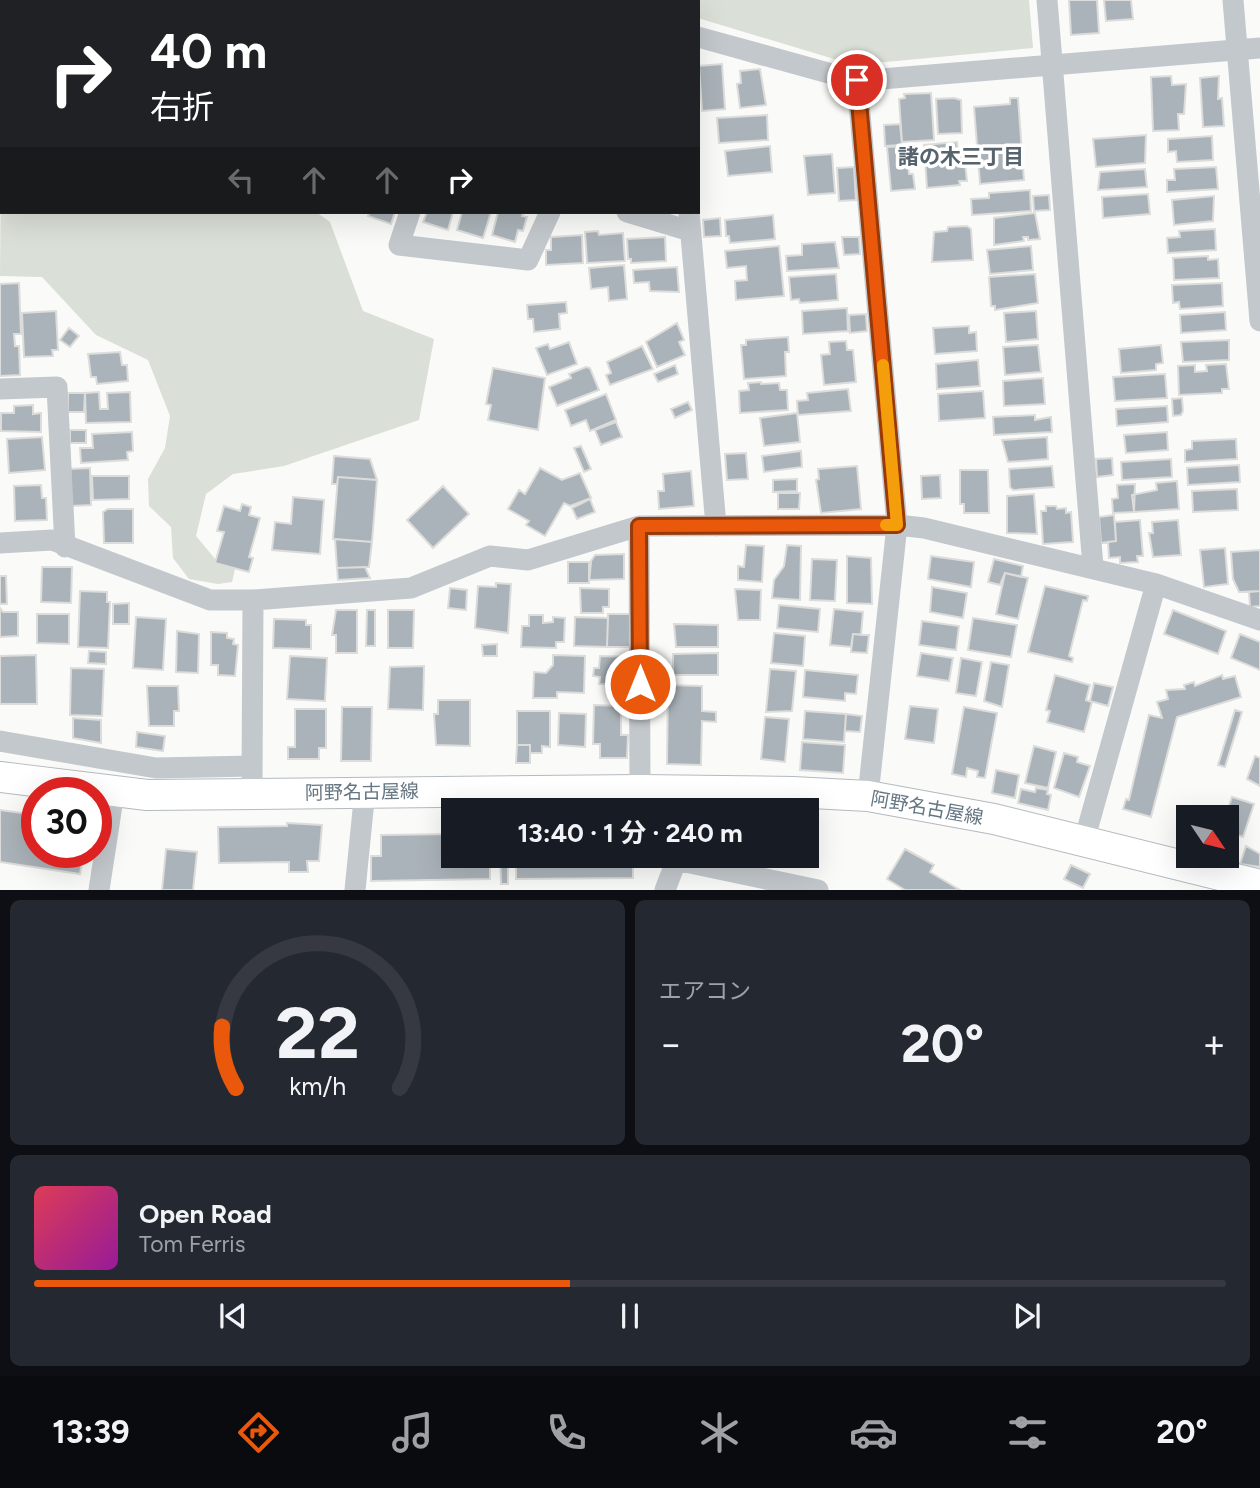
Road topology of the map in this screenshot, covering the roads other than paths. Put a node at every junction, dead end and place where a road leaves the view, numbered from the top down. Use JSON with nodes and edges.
{"nodes":[{"id":1,"x":1046,"y":0,"type":"edge"},
{"id":2,"x":1233,"y":0,"type":"edge"},
{"id":3,"x":700,"y":38,"type":"edge"},
{"id":4,"x":1260,"y":48,"type":"edge"},
{"id":5,"x":1237,"y":50,"type":"junction"},
{"id":6,"x":1053,"y":67,"type":"junction"},
{"id":7,"x":857,"y":80,"type":"junction"},
{"id":8,"x":409,"y":214,"type":"edge"},
{"id":9,"x":549,"y":214,"type":"edge"},
{"id":10,"x":641,"y":214,"type":"edge"},
{"id":11,"x":689,"y":221,"type":"edge"},
{"id":12,"x":1260,"y":321,"type":"edge"},
{"id":13,"x":0,"y":389,"type":"edge"},
{"id":14,"x":897,"y":525,"type":"junction"},
{"id":15,"x":639,"y":526,"type":"junction"},
{"id":16,"x":716,"y":526,"type":"junction"},
{"id":17,"x":0,"y":543,"type":"edge"},
{"id":18,"x":65,"y":547,"type":"junction"},
{"id":19,"x":1093,"y":567,"type":"junction"},
{"id":20,"x":1156,"y":584,"type":"junction"},
{"id":21,"x":253,"y":600,"type":"junction"},
{"id":22,"x":1260,"y":620,"type":"edge"},
{"id":23,"x":0,"y":741,"type":"edge"},
{"id":24,"x":0,"y":777,"type":"edge"},
{"id":25,"x":252,"y":780,"type":"junction"},
{"id":26,"x":365,"y":790,"type":"junction"},
{"id":27,"x":640,"y":790,"type":"junction"},
{"id":28,"x":114,"y":792,"type":"junction"},
{"id":29,"x":868,"y":796,"type":"junction"},
{"id":30,"x":679,"y":798,"type":"edge"},
{"id":31,"x":798,"y":798,"type":"edge"},
{"id":32,"x":1084,"y":841,"type":"junction"},
{"id":33,"x":673,"y":868,"type":"edge"},
{"id":34,"x":721,"y":868,"type":"edge"},
{"id":35,"x":1260,"y":885,"type":"edge"},
{"id":36,"x":99,"y":890,"type":"edge"},
{"id":37,"x":355,"y":890,"type":"edge"},
{"id":38,"x":664,"y":890,"type":"edge"},
{"id":39,"x":818,"y":890,"type":"edge"}],
"edges":[{"from":1,"to":6,"type":"street"},
{"from":2,"to":5,"type":"street"},
{"from":3,"to":7,"type":"street"},
{"from":4,"to":5,"type":"street"},
{"from":5,"to":6,"type":"street"},
{"from":5,"to":12,"type":"street"},
{"from":6,"to":7,"type":"street"},
{"from":6,"to":19,"type":"street"},
{"from":7,"to":14,"type":"street"},
{"from":8,"to":9,"type":"street"},
{"from":10,"to":11,"type":"street"},
{"from":11,"to":16,"type":"street"},
{"from":13,"to":18,"type":"street"},
{"from":14,"to":16,"type":"street"},
{"from":14,"to":19,"type":"street"},
{"from":14,"to":29,"type":"street"},
{"from":15,"to":16,"type":"street"},
{"from":15,"to":21,"type":"street"},
{"from":15,"to":27,"type":"street"},
{"from":17,"to":18,"type":"street"},
{"from":18,"to":21,"type":"street"},
{"from":19,"to":20,"type":"street"},
{"from":20,"to":22,"type":"street"},
{"from":20,"to":32,"type":"street"},
{"from":21,"to":25,"type":"street"},
{"from":23,"to":25,"type":"street"},
{"from":24,"to":28,"type":"main road","name":"阿野名古屋線"},
{"from":25,"to":26,"type":"main road","name":"阿野名古屋線"},
{"from":25,"to":28,"type":"main road","name":"阿野名古屋線"},
{"from":26,"to":27,"type":"main road","name":"阿野名古屋線"},
{"from":26,"to":37,"type":"street"},
{"from":27,"to":30,"type":"main road","name":"阿野名古屋線"},
{"from":28,"to":36,"type":"street"},
{"from":29,"to":31,"type":"main road","name":"阿野名古屋線"},
{"from":29,"to":32,"type":"main road","name":"阿野名古屋線"},
{"from":32,"to":35,"type":"main road","name":"阿野名古屋線"},
{"from":33,"to":38,"type":"street"},
{"from":34,"to":39,"type":"street"}]}
